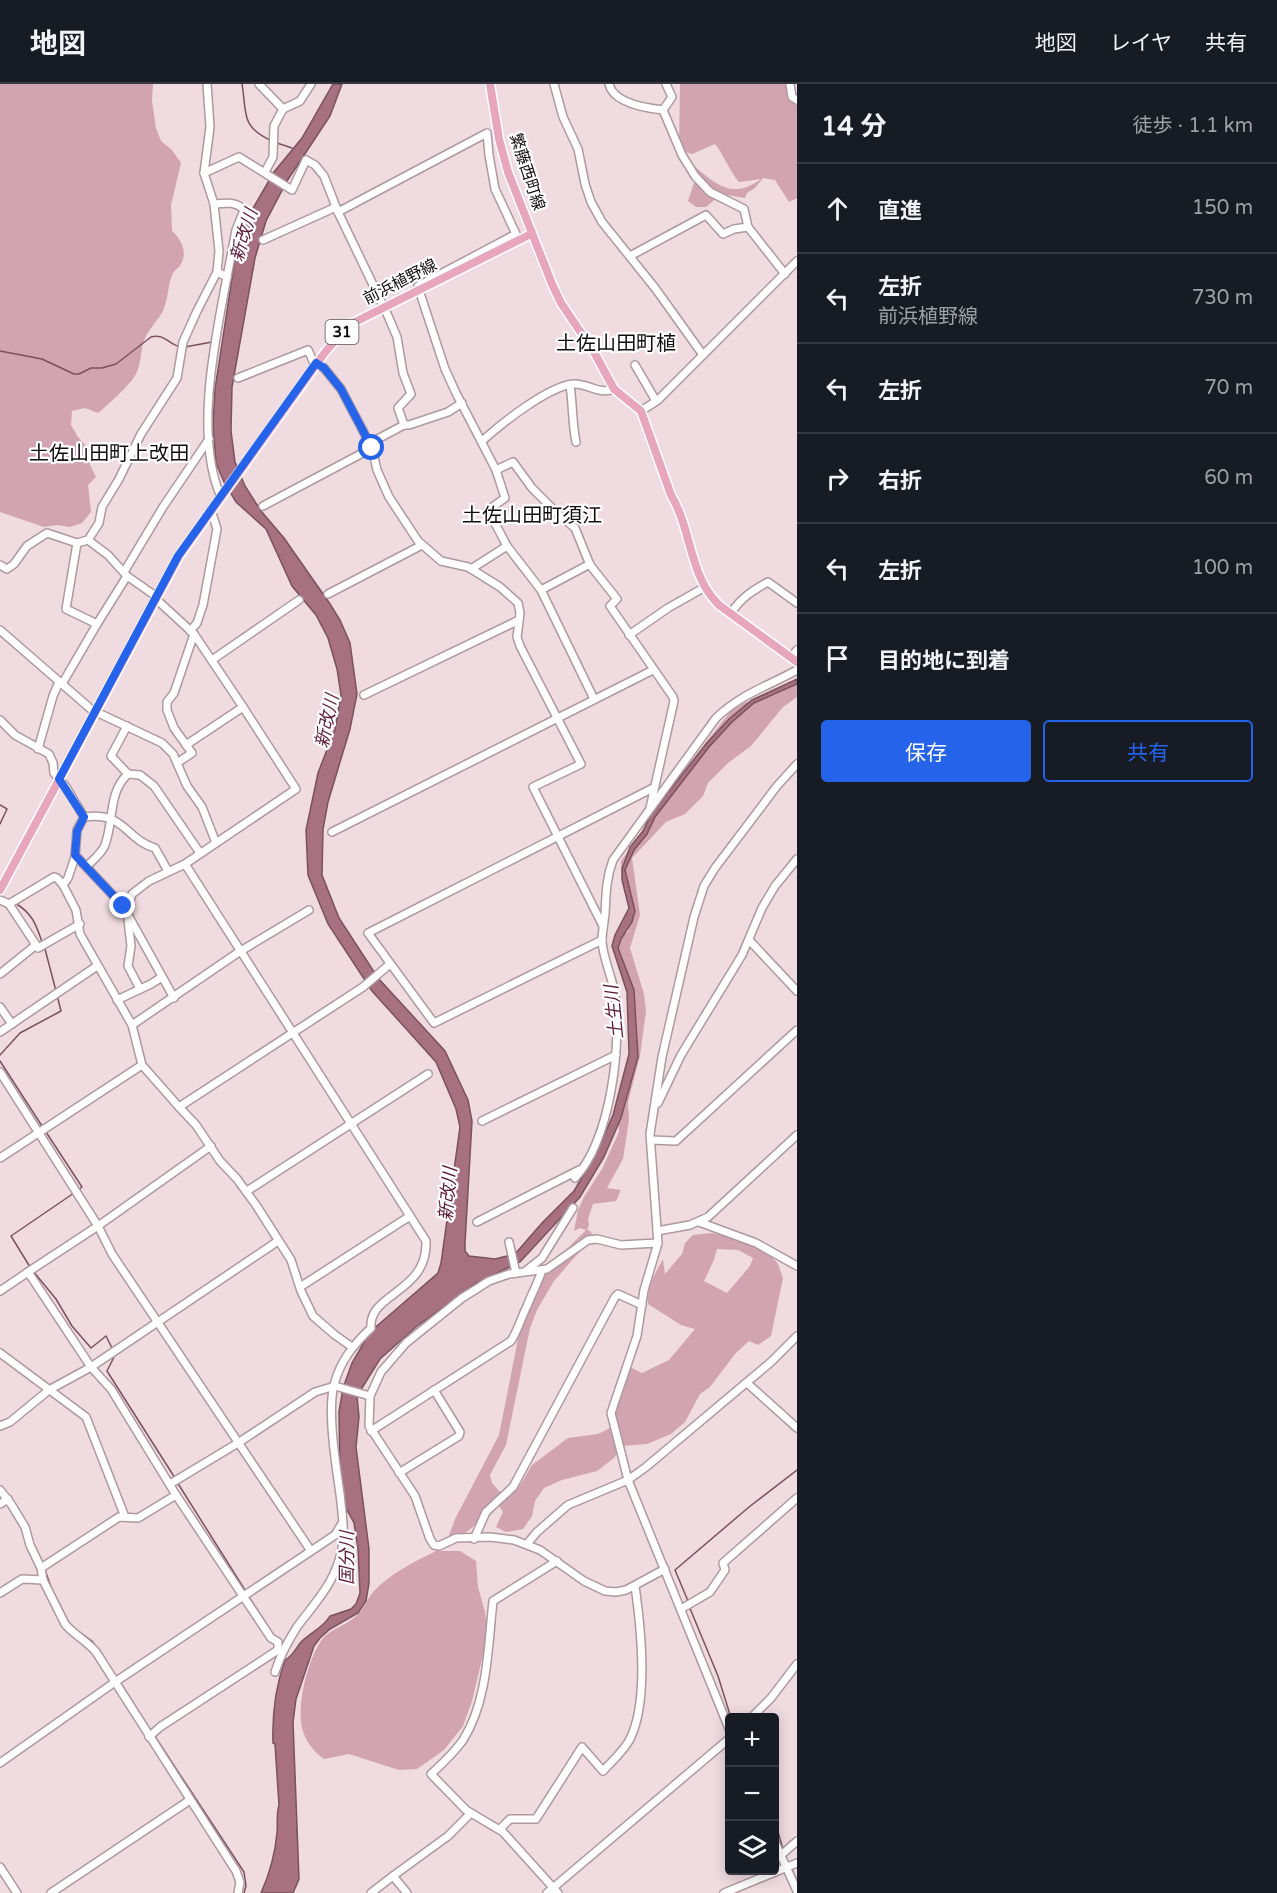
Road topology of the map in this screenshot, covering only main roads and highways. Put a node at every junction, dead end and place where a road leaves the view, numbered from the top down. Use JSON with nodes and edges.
{"nodes":[{"id":1,"x":490,"y":84,"type":"edge"},
{"id":2,"x":531,"y":234,"type":"junction"},
{"id":3,"x":796,"y":660,"type":"edge"},
{"id":4,"x":0,"y":890,"type":"edge"}],
"edges":[{"from":1,"to":2,"type":"main road","name":"繁藤西町線"},
{"from":2,"to":3,"type":"main road"},
{"from":2,"to":4,"type":"main road","name":"前浜植野線","number":"31"}]}
